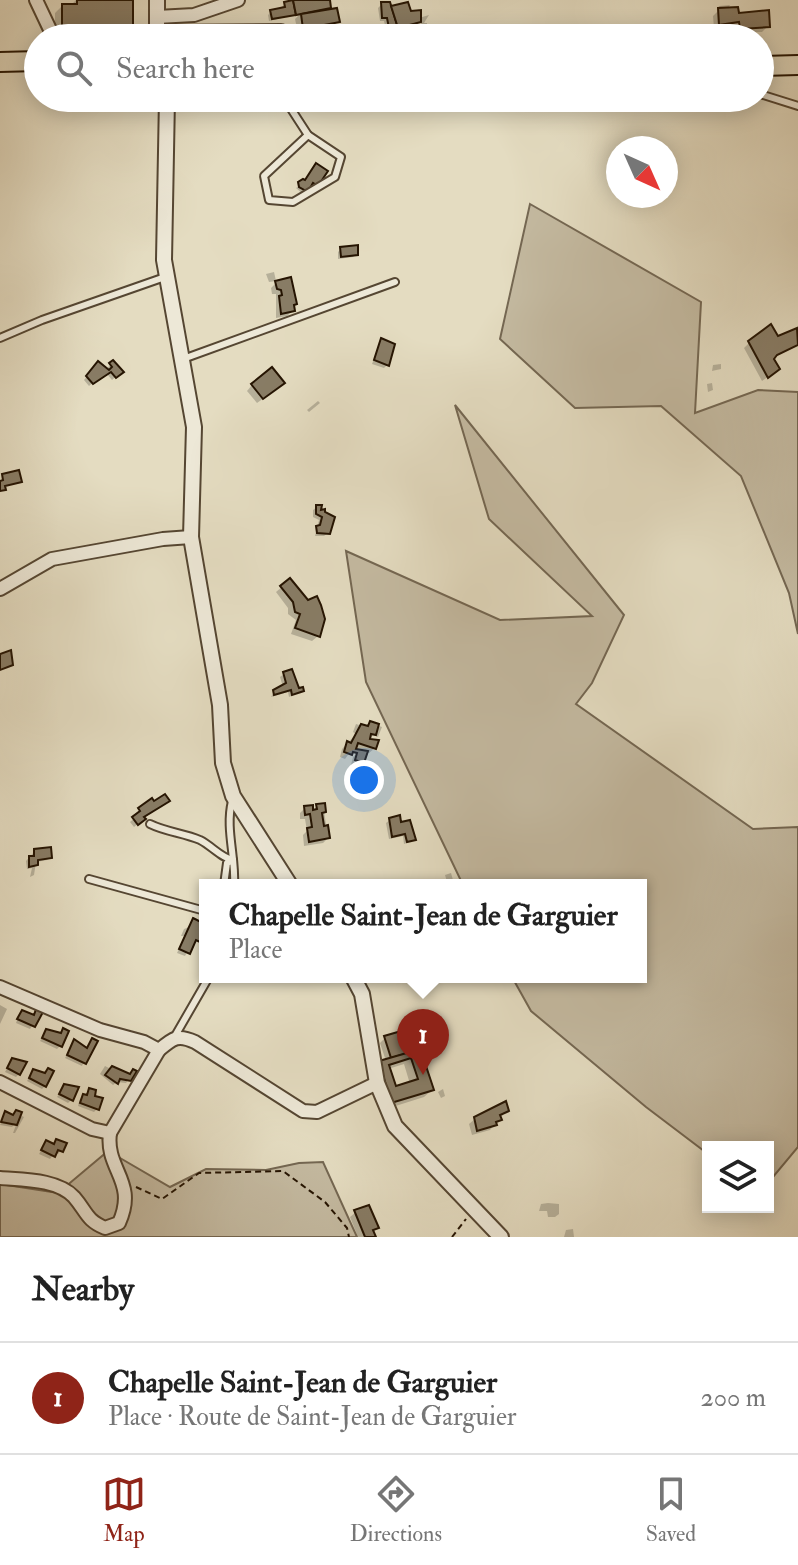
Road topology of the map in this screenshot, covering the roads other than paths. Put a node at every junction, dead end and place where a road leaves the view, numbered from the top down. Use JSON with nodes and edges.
{"nodes":[{"id":1,"x":36,"y":0,"type":"edge"},
{"id":2,"x":157,"y":0,"type":"edge"},
{"id":3,"x":238,"y":0,"type":"edge"},
{"id":4,"x":47,"y":24,"type":"edge"},
{"id":5,"x":157,"y":24,"type":"edge"},
{"id":6,"x":170,"y":24,"type":"edge"},
{"id":7,"x":24,"y":61,"type":"edge"},
{"id":8,"x":0,"y":62,"type":"edge"},
{"id":9,"x":798,"y":65,"type":"edge"},
{"id":10,"x":774,"y":66,"type":"edge"},
{"id":11,"x":774,"y":98,"type":"edge"},
{"id":12,"x":798,"y":106,"type":"edge"},
{"id":13,"x":167,"y":112,"type":"edge"},
{"id":14,"x":293,"y":112,"type":"edge"},
{"id":15,"x":308,"y":135,"type":"junction"},
{"id":16,"x":167,"y":276,"type":"junction"},
{"id":17,"x":395,"y":282,"type":"dead end"},
{"id":18,"x":0,"y":338,"type":"edge"},
{"id":19,"x":183,"y":359,"type":"junction"},
{"id":20,"x":191,"y":537,"type":"junction"},
{"id":21,"x":0,"y":589,"type":"edge"},
{"id":22,"x":233,"y":796,"type":"junction"},
{"id":23,"x":150,"y":824,"type":"dead end"},
{"id":24,"x":233,"y":860,"type":"junction"},
{"id":25,"x":89,"y":879,"type":"dead end"},
{"id":26,"x":225,"y":879,"type":"edge"},
{"id":27,"x":234,"y":879,"type":"edge"},
{"id":28,"x":286,"y":879,"type":"edge"},
{"id":29,"x":199,"y":909,"type":"edge"},
{"id":30,"x":206,"y":983,"type":"edge"},
{"id":31,"x":356,"y":983,"type":"edge"},
{"id":32,"x":0,"y":987,"type":"edge"},
{"id":33,"x":175,"y":1036,"type":"junction"},
{"id":34,"x":159,"y":1050,"type":"junction"},
{"id":35,"x":0,"y":1082,"type":"edge"},
{"id":36,"x":377,"y":1083,"type":"junction"},
{"id":37,"x":110,"y":1133,"type":"junction"},
{"id":38,"x":0,"y":1178,"type":"edge"},
{"id":39,"x":501,"y":1237,"type":"edge"}],
"edges":[{"from":1,"to":4,"type":"street"},
{"from":2,"to":5,"type":"street"},
{"from":3,"to":6,"type":"street"},
{"from":7,"to":8,"type":"main road"},
{"from":9,"to":10,"type":"main road"},
{"from":11,"to":12,"type":"lane"},
{"from":13,"to":16,"type":"street"},
{"from":14,"to":15,"type":"lane"},
{"from":15,"to":15,"type":"lane"},
{"from":16,"to":18,"type":"lane"},
{"from":16,"to":19,"type":"street"},
{"from":17,"to":19,"type":"lane"},
{"from":19,"to":20,"type":"street"},
{"from":20,"to":21,"type":"street"},
{"from":20,"to":22,"type":"street"},
{"from":22,"to":24,"type":"lane"},
{"from":22,"to":28,"type":"street"},
{"from":23,"to":24,"type":"lane"},
{"from":24,"to":26,"type":"lane"},
{"from":24,"to":27,"type":"lane"},
{"from":25,"to":29,"type":"lane"},
{"from":30,"to":33,"type":"lane"},
{"from":31,"to":36,"type":"street"},
{"from":32,"to":34,"type":"street"},
{"from":33,"to":34,"type":"street"},
{"from":33,"to":36,"type":"street"},
{"from":34,"to":37,"type":"street"},
{"from":35,"to":37,"type":"street"},
{"from":36,"to":39,"type":"street"},
{"from":37,"to":38,"type":"street"}]}
